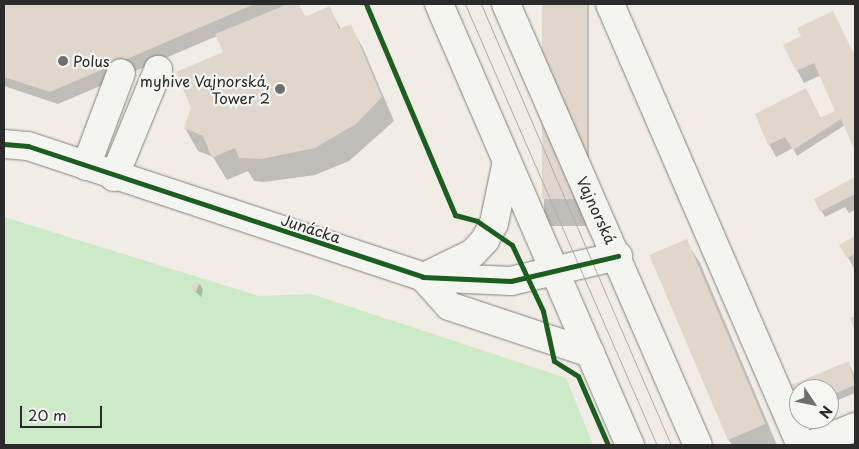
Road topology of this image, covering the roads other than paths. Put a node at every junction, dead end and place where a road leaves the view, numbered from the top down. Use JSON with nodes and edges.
{"nodes":[{"id":1,"x":438,"y":4,"type":"edge"},
{"id":2,"x":506,"y":4,"type":"edge"},
{"id":3,"x":610,"y":4,"type":"edge"},
{"id":4,"x":158,"y":70,"type":"dead end"},
{"id":5,"x":110,"y":77,"type":"dead end"},
{"id":6,"x":4,"y":124,"type":"edge"},
{"id":7,"x":16,"y":145,"type":"edge"},
{"id":8,"x":507,"y":161,"type":"junction"},
{"id":9,"x":77,"y":163,"type":"junction"},
{"id":10,"x":114,"y":176,"type":"junction"},
{"id":11,"x":618,"y":256,"type":"junction"},
{"id":12,"x":556,"y":272,"type":"junction"},
{"id":13,"x":423,"y":277,"type":"junction"},
{"id":14,"x":590,"y":353,"type":"junction"},
{"id":15,"x":855,"y":427,"type":"edge"},
{"id":16,"x":630,"y":445,"type":"edge"},
{"id":17,"x":698,"y":445,"type":"edge"},
{"id":18,"x":800,"y":445,"type":"edge"},
{"id":19,"x":811,"y":445,"type":"edge"}],
"edges":[{"from":1,"to":8,"type":"street"},
{"from":2,"to":11,"type":"street","name":"Vajnorská"},
{"from":3,"to":18,"type":"street"},
{"from":4,"to":10,"type":"street"},
{"from":5,"to":9,"type":"street"},
{"from":6,"to":7,"type":"street"},
{"from":7,"to":9,"type":"street","name":"Junácka"},
{"from":8,"to":12,"type":"street"},
{"from":8,"to":13,"type":"street"},
{"from":9,"to":10,"type":"street","name":"Junácka"},
{"from":10,"to":13,"type":"street","name":"Junácka"},
{"from":11,"to":12,"type":"street","name":"Junácka"},
{"from":11,"to":17,"type":"street","name":"Vajnorská"},
{"from":12,"to":13,"type":"street","name":"Junácka"},
{"from":12,"to":14,"type":"street"},
{"from":13,"to":14,"type":"street"},
{"from":14,"to":16,"type":"street"},
{"from":15,"to":19,"type":"street"}]}
